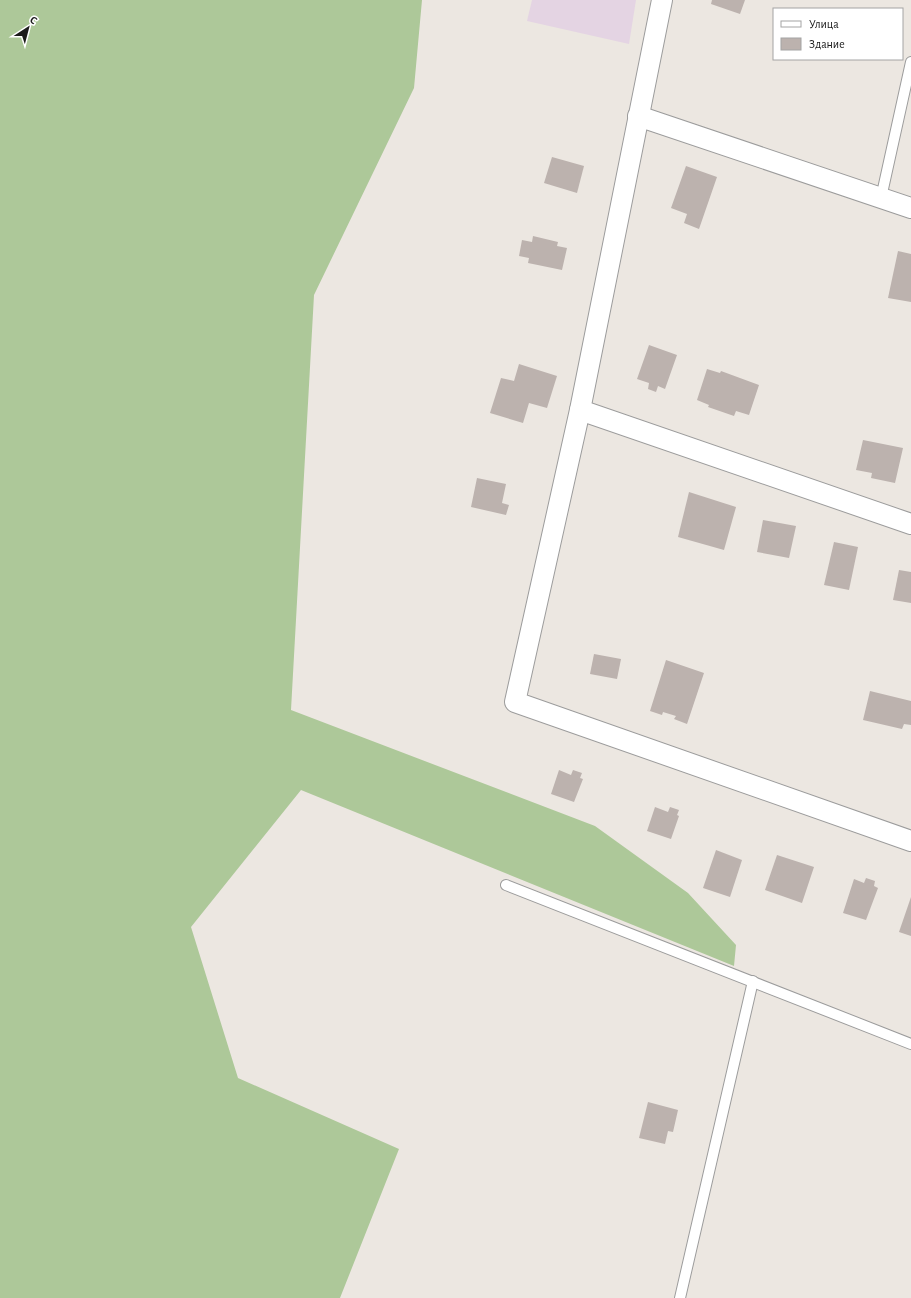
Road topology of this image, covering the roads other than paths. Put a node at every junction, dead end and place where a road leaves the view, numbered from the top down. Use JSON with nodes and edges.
{"nodes":[{"id":1,"x":662,"y":0,"type":"edge"},
{"id":2,"x":911,"y":62,"type":"edge"},
{"id":3,"x":638,"y":116,"type":"junction"},
{"id":4,"x":881,"y":198,"type":"junction"},
{"id":5,"x":911,"y":208,"type":"edge"},
{"id":6,"x":580,"y":410,"type":"junction"},
{"id":7,"x":911,"y":524,"type":"edge"},
{"id":8,"x":911,"y":841,"type":"edge"},
{"id":9,"x":506,"y":885,"type":"dead end"},
{"id":10,"x":753,"y":981,"type":"junction"},
{"id":11,"x":911,"y":1044,"type":"edge"},
{"id":12,"x":680,"y":1298,"type":"edge"}],
"edges":[{"from":1,"to":3,"type":"street"},
{"from":2,"to":4,"type":"lane"},
{"from":3,"to":4,"type":"street"},
{"from":3,"to":6,"type":"street"},
{"from":4,"to":5,"type":"street"},
{"from":6,"to":7,"type":"street"},
{"from":6,"to":8,"type":"street"},
{"from":9,"to":10,"type":"lane"},
{"from":10,"to":11,"type":"lane"},
{"from":10,"to":12,"type":"lane"}]}
